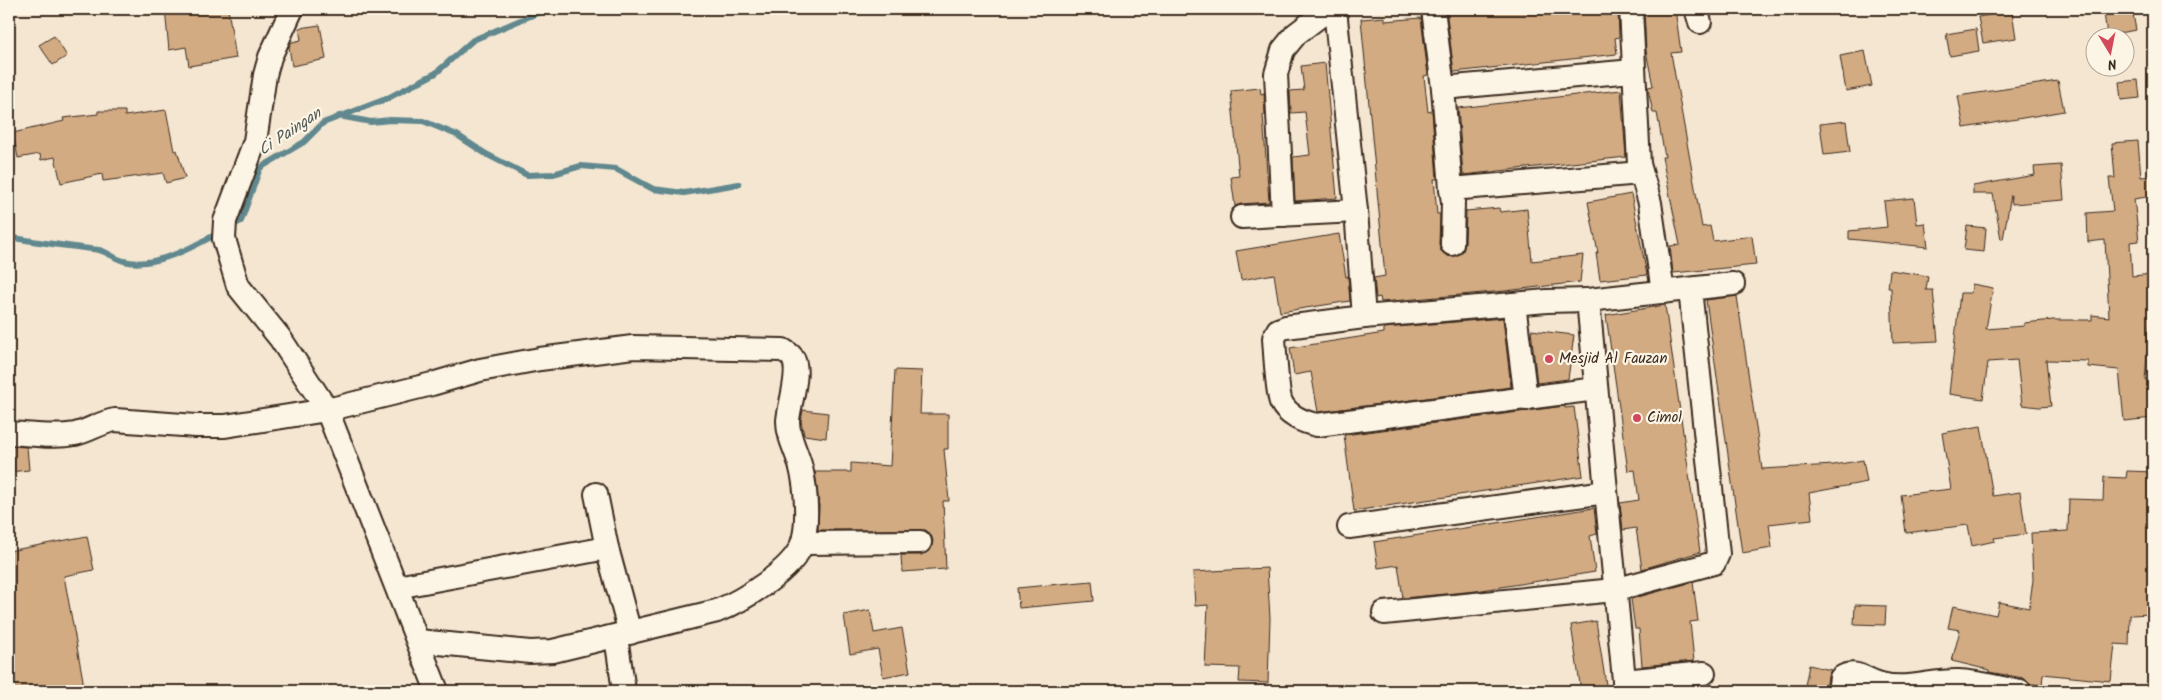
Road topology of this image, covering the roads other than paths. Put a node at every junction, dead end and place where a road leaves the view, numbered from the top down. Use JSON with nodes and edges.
{"nodes":[{"id":1,"x":292,"y":9,"type":"edge"},
{"id":2,"x":1329,"y":9,"type":"edge"},
{"id":3,"x":1335,"y":9,"type":"edge"},
{"id":4,"x":1433,"y":9,"type":"edge"},
{"id":5,"x":1631,"y":9,"type":"edge"},
{"id":6,"x":1633,"y":71,"type":"junction"},
{"id":7,"x":1443,"y":88,"type":"junction"},
{"id":8,"x":1641,"y":174,"type":"junction"},
{"id":9,"x":1451,"y":189,"type":"junction"},
{"id":10,"x":1356,"y":211,"type":"junction"},
{"id":11,"x":1283,"y":215,"type":"junction"},
{"id":12,"x":1242,"y":218,"type":"dead end"},
{"id":13,"x":1452,"y":244,"type":"dead end"},
{"id":14,"x":1733,"y":284,"type":"dead end"},
{"id":15,"x":1690,"y":289,"type":"junction"},
{"id":16,"x":1663,"y":292,"type":"junction"},
{"id":17,"x":1588,"y":300,"type":"junction"},
{"id":18,"x":1514,"y":304,"type":"junction"},
{"id":19,"x":1364,"y":317,"type":"junction"},
{"id":20,"x":1596,"y":390,"type":"junction"},
{"id":21,"x":1526,"y":398,"type":"junction"},
{"id":22,"x":326,"y":410,"type":"junction"},
{"id":23,"x":9,"y":434,"type":"edge"},
{"id":24,"x":1606,"y":492,"type":"junction"},
{"id":25,"x":596,"y":494,"type":"dead end"},
{"id":26,"x":1349,"y":527,"type":"dead end"},
{"id":27,"x":920,"y":542,"type":"dead end"},
{"id":28,"x":802,"y":543,"type":"junction"},
{"id":29,"x":607,"y":548,"type":"junction"},
{"id":30,"x":397,"y":587,"type":"junction"},
{"id":31,"x":1614,"y":590,"type":"junction"},
{"id":32,"x":1384,"y":613,"type":"dead end"},
{"id":33,"x":623,"y":635,"type":"junction"},
{"id":34,"x":418,"y":641,"type":"junction"},
{"id":35,"x":1704,"y":673,"type":"dead end"},
{"id":36,"x":1625,"y":686,"type":"edge"},
{"id":37,"x":1840,"y":686,"type":"edge"},
{"id":38,"x":436,"y":691,"type":"edge"},
{"id":39,"x":624,"y":691,"type":"edge"},
{"id":40,"x":2020,"y":691,"type":"edge"}],
"edges":[{"from":1,"to":22,"type":"street"},
{"from":2,"to":11,"type":"street"},
{"from":3,"to":10,"type":"street"},
{"from":4,"to":7,"type":"street"},
{"from":5,"to":6,"type":"street"},
{"from":6,"to":7,"type":"street"},
{"from":6,"to":8,"type":"street"},
{"from":7,"to":9,"type":"street"},
{"from":8,"to":9,"type":"street"},
{"from":8,"to":16,"type":"street"},
{"from":9,"to":13,"type":"street"},
{"from":10,"to":11,"type":"street"},
{"from":10,"to":19,"type":"street"},
{"from":11,"to":12,"type":"street"},
{"from":14,"to":15,"type":"street"},
{"from":15,"to":16,"type":"street"},
{"from":15,"to":31,"type":"street"},
{"from":16,"to":17,"type":"street"},
{"from":17,"to":18,"type":"street"},
{"from":17,"to":20,"type":"street"},
{"from":18,"to":19,"type":"street"},
{"from":18,"to":21,"type":"street"},
{"from":19,"to":21,"type":"street"},
{"from":20,"to":21,"type":"street"},
{"from":20,"to":24,"type":"street"},
{"from":22,"to":23,"type":"street"},
{"from":22,"to":28,"type":"street"},
{"from":22,"to":30,"type":"street"},
{"from":24,"to":26,"type":"street"},
{"from":24,"to":31,"type":"street"},
{"from":25,"to":29,"type":"street"},
{"from":27,"to":28,"type":"street"},
{"from":28,"to":33,"type":"street"},
{"from":29,"to":30,"type":"street"},
{"from":29,"to":33,"type":"street"},
{"from":30,"to":34,"type":"street"},
{"from":31,"to":32,"type":"street"},
{"from":31,"to":36,"type":"street"},
{"from":33,"to":34,"type":"street"},
{"from":33,"to":39,"type":"street"},
{"from":34,"to":38,"type":"street"},
{"from":35,"to":36,"type":"street"},
{"from":37,"to":40,"type":"street"}]}
